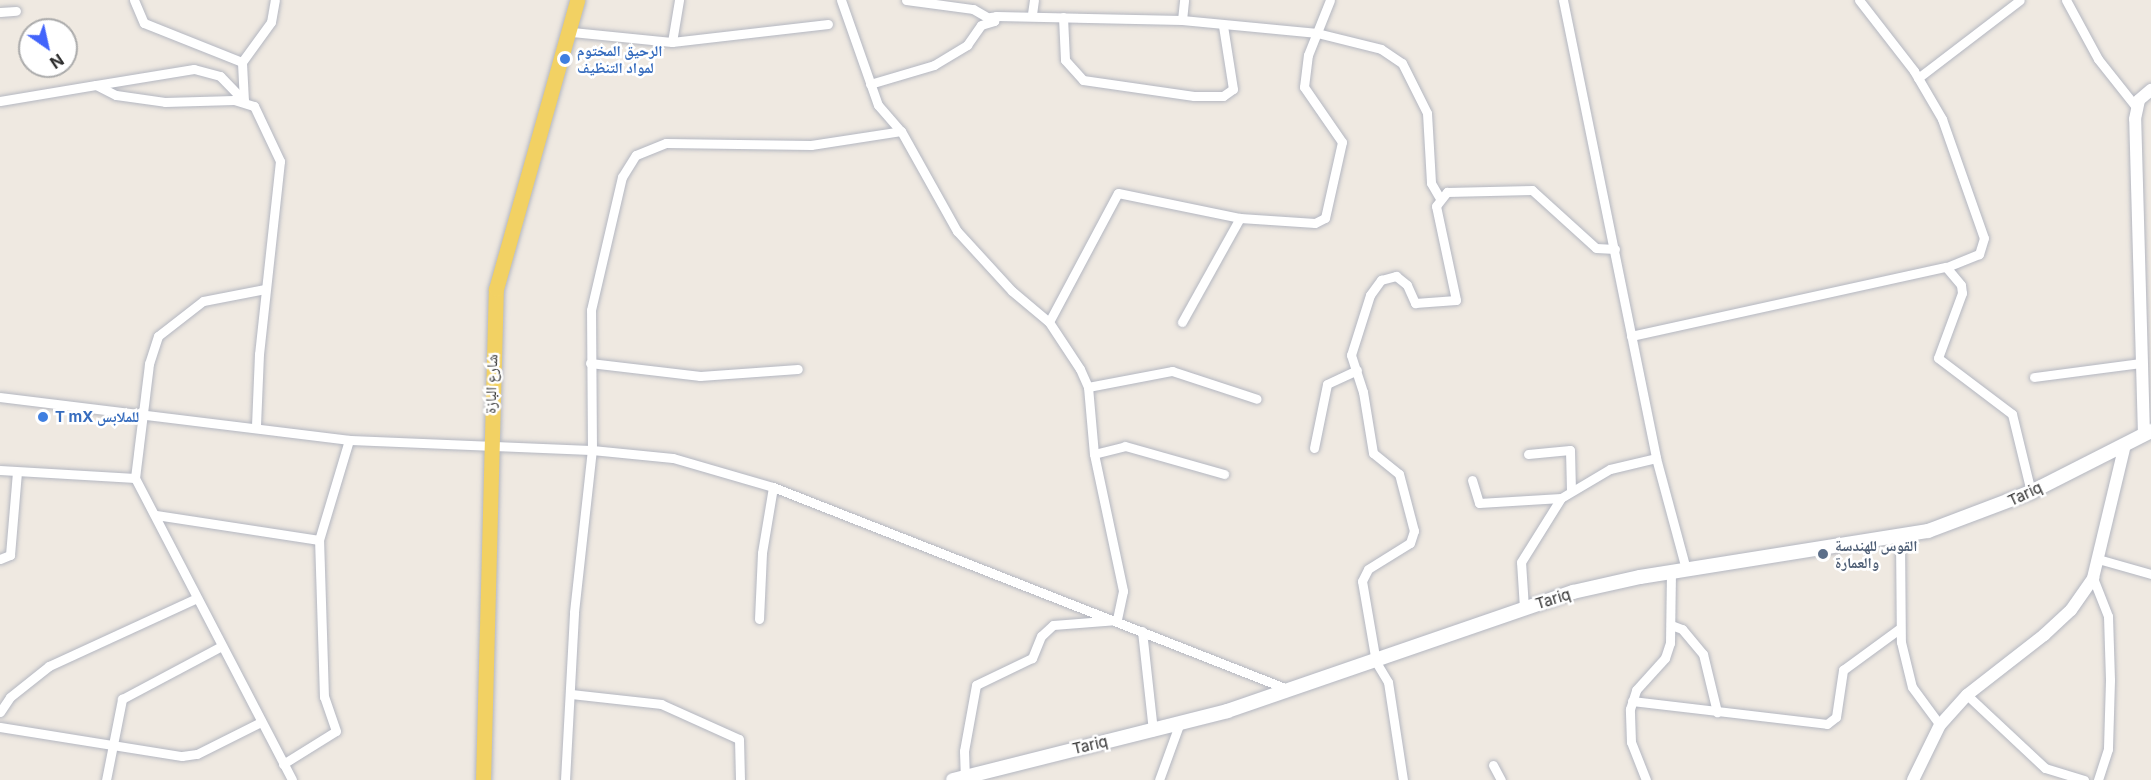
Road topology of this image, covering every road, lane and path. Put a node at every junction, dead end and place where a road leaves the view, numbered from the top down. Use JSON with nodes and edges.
{"nodes":[{"id":1,"x":134,"y":0,"type":"edge"},
{"id":2,"x":275,"y":0,"type":"edge"},
{"id":3,"x":577,"y":0,"type":"edge"},
{"id":4,"x":679,"y":0,"type":"edge"},
{"id":5,"x":841,"y":0,"type":"edge"},
{"id":6,"x":906,"y":0,"type":"edge"},
{"id":7,"x":1034,"y":0,"type":"edge"},
{"id":8,"x":1184,"y":0,"type":"edge"},
{"id":9,"x":1330,"y":0,"type":"edge"},
{"id":10,"x":1563,"y":0,"type":"edge"},
{"id":11,"x":1859,"y":0,"type":"edge"},
{"id":12,"x":2020,"y":0,"type":"edge"},
{"id":13,"x":2066,"y":0,"type":"edge"},
{"id":14,"x":16,"y":11,"type":"dead end"},
{"id":15,"x":0,"y":12,"type":"edge"},
{"id":16,"x":1032,"y":14,"type":"junction"},
{"id":17,"x":1063,"y":17,"type":"junction"},
{"id":18,"x":1182,"y":20,"type":"junction"},
{"id":19,"x":994,"y":21,"type":"junction"},
{"id":20,"x":828,"y":24,"type":"dead end"},
{"id":21,"x":1222,"y":26,"type":"junction"},
{"id":22,"x":572,"y":32,"type":"junction"},
{"id":23,"x":1317,"y":33,"type":"junction"},
{"id":24,"x":672,"y":42,"type":"junction"},
{"id":25,"x":242,"y":62,"type":"junction"},
{"id":26,"x":1918,"y":78,"type":"junction"},
{"id":27,"x":870,"y":84,"type":"junction"},
{"id":28,"x":96,"y":85,"type":"junction"},
{"id":29,"x":2151,"y":90,"type":"edge"},
{"id":30,"x":0,"y":101,"type":"edge"},
{"id":31,"x":244,"y":101,"type":"junction"},
{"id":32,"x":2136,"y":107,"type":"junction"},
{"id":33,"x":901,"y":131,"type":"junction"},
{"id":34,"x":1439,"y":197,"type":"junction"},
{"id":35,"x":1240,"y":218,"type":"junction"},
{"id":36,"x":1615,"y":249,"type":"junction"},
{"id":37,"x":1946,"y":267,"type":"junction"},
{"id":38,"x":265,"y":289,"type":"junction"},
{"id":39,"x":1049,"y":322,"type":"junction"},
{"id":40,"x":1182,"y":322,"type":"dead end"},
{"id":41,"x":1631,"y":336,"type":"junction"},
{"id":42,"x":590,"y":363,"type":"junction"},
{"id":43,"x":2140,"y":363,"type":"junction"},
{"id":44,"x":798,"y":369,"type":"dead end"},
{"id":45,"x":1357,"y":370,"type":"junction"},
{"id":46,"x":2034,"y":377,"type":"dead end"},
{"id":47,"x":1088,"y":387,"type":"junction"},
{"id":48,"x":0,"y":397,"type":"edge"},
{"id":49,"x":1257,"y":399,"type":"dead end"},
{"id":50,"x":142,"y":415,"type":"junction"},
{"id":51,"x":256,"y":427,"type":"junction"},
{"id":52,"x":2147,"y":433,"type":"edge"},
{"id":53,"x":349,"y":440,"type":"junction"},
{"id":54,"x":2125,"y":445,"type":"junction"},
{"id":55,"x":490,"y":446,"type":"junction"},
{"id":56,"x":1314,"y":448,"type":"dead end"},
{"id":57,"x":592,"y":450,"type":"junction"},
{"id":58,"x":1094,"y":454,"type":"junction"},
{"id":59,"x":1528,"y":454,"type":"dead end"},
{"id":60,"x":1656,"y":458,"type":"junction"},
{"id":61,"x":0,"y":470,"type":"edge"},
{"id":62,"x":17,"y":472,"type":"junction"},
{"id":63,"x":1224,"y":474,"type":"dead end"},
{"id":64,"x":135,"y":478,"type":"junction"},
{"id":65,"x":1472,"y":480,"type":"dead end"},
{"id":66,"x":773,"y":487,"type":"junction"},
{"id":67,"x":1570,"y":491,"type":"junction"},
{"id":68,"x":2031,"y":492,"type":"junction"},
{"id":69,"x":1561,"y":498,"type":"junction"},
{"id":70,"x":156,"y":515,"type":"junction"},
{"id":71,"x":1900,"y":537,"type":"junction"},
{"id":72,"x":319,"y":540,"type":"junction"},
{"id":73,"x":0,"y":559,"type":"edge"},
{"id":74,"x":2098,"y":559,"type":"junction"},
{"id":75,"x":1686,"y":569,"type":"junction"},
{"id":76,"x":1671,"y":572,"type":"junction"},
{"id":77,"x":2151,"y":574,"type":"edge"},
{"id":78,"x":2093,"y":578,"type":"junction"},
{"id":79,"x":195,"y":599,"type":"junction"},
{"id":80,"x":1524,"y":608,"type":"junction"},
{"id":81,"x":759,"y":619,"type":"dead end"},
{"id":82,"x":1117,"y":620,"type":"junction"},
{"id":83,"x":1671,"y":625,"type":"junction"},
{"id":84,"x":1899,"y":629,"type":"junction"},
{"id":85,"x":1142,"y":631,"type":"junction"},
{"id":86,"x":220,"y":647,"type":"junction"},
{"id":87,"x":1376,"y":662,"type":"junction"},
{"id":88,"x":1292,"y":690,"type":"junction"},
{"id":89,"x":571,"y":694,"type":"junction"},
{"id":90,"x":1967,"y":695,"type":"junction"},
{"id":91,"x":1632,"y":701,"type":"junction"},
{"id":92,"x":0,"y":712,"type":"edge"},
{"id":93,"x":1717,"y":712,"type":"junction"},
{"id":94,"x":261,"y":722,"type":"junction"},
{"id":95,"x":1179,"y":725,"type":"junction"},
{"id":96,"x":1940,"y":725,"type":"junction"},
{"id":97,"x":0,"y":727,"type":"edge"},
{"id":98,"x":1153,"y":731,"type":"junction"},
{"id":99,"x":113,"y":744,"type":"junction"},
{"id":100,"x":283,"y":764,"type":"junction"},
{"id":101,"x":1493,"y":765,"type":"dead end"},
{"id":102,"x":965,"y":778,"type":"edge"},
{"id":103,"x":106,"y":780,"type":"edge"},
{"id":104,"x":292,"y":780,"type":"edge"},
{"id":105,"x":483,"y":780,"type":"edge"},
{"id":106,"x":565,"y":780,"type":"edge"},
{"id":107,"x":740,"y":780,"type":"edge"},
{"id":108,"x":1159,"y":780,"type":"edge"},
{"id":109,"x":1402,"y":780,"type":"edge"},
{"id":110,"x":1501,"y":780,"type":"edge"},
{"id":111,"x":1646,"y":780,"type":"edge"},
{"id":112,"x":1913,"y":780,"type":"edge"},
{"id":113,"x":2084,"y":780,"type":"edge"},
{"id":114,"x":2098,"y":780,"type":"edge"}],
"edges":[{"from":1,"to":25,"type":"street"},
{"from":2,"to":25,"type":"street"},
{"from":3,"to":22,"type":"main road","name":"شارع البازة"},
{"from":4,"to":24,"type":"street"},
{"from":5,"to":27,"type":"street"},
{"from":6,"to":19,"type":"street"},
{"from":7,"to":16,"type":"street"},
{"from":8,"to":18,"type":"street"},
{"from":9,"to":23,"type":"street"},
{"from":10,"to":36,"type":"street"},
{"from":11,"to":26,"type":"street"},
{"from":12,"to":26,"type":"street"},
{"from":13,"to":32,"type":"street"},
{"from":14,"to":15,"type":"street"},
{"from":16,"to":17,"type":"street"},
{"from":16,"to":19,"type":"street"},
{"from":17,"to":18,"type":"street"},
{"from":17,"to":21,"type":"street"},
{"from":18,"to":21,"type":"street"},
{"from":19,"to":27,"type":"street"},
{"from":20,"to":24,"type":"street"},
{"from":21,"to":23,"type":"street"},
{"from":22,"to":24,"type":"street"},
{"from":22,"to":55,"type":"main road","name":"شارع البازة"},
{"from":23,"to":34,"type":"street"},
{"from":23,"to":35,"type":"street"},
{"from":25,"to":31,"type":"street"},
{"from":26,"to":37,"type":"street"},
{"from":27,"to":33,"type":"street"},
{"from":28,"to":30,"type":"street"},
{"from":28,"to":31,"type":"street"},
{"from":28,"to":31,"type":"street"},
{"from":29,"to":32,"type":"street"},
{"from":31,"to":38,"type":"street"},
{"from":32,"to":43,"type":"street"},
{"from":33,"to":39,"type":"street"},
{"from":33,"to":42,"type":"street"},
{"from":34,"to":36,"type":"street"},
{"from":34,"to":45,"type":"street"},
{"from":35,"to":39,"type":"street"},
{"from":35,"to":40,"type":"street"},
{"from":36,"to":41,"type":"street"},
{"from":37,"to":41,"type":"street"},
{"from":37,"to":68,"type":"street"},
{"from":38,"to":50,"type":"street"},
{"from":38,"to":51,"type":"street"},
{"from":39,"to":47,"type":"street"},
{"from":41,"to":60,"type":"street"},
{"from":42,"to":44,"type":"street"},
{"from":42,"to":57,"type":"street"},
{"from":43,"to":46,"type":"street"},
{"from":43,"to":52,"type":"street"},
{"from":45,"to":56,"type":"street"},
{"from":45,"to":87,"type":"street"},
{"from":47,"to":49,"type":"street"},
{"from":47,"to":58,"type":"street"},
{"from":48,"to":50,"type":"street"},
{"from":50,"to":51,"type":"street"},
{"from":50,"to":64,"type":"street"},
{"from":51,"to":53,"type":"street"},
{"from":52,"to":54,"type":"main road","name":"Tariq"},
{"from":53,"to":55,"type":"street"},
{"from":53,"to":72,"type":"street"},
{"from":54,"to":68,"type":"main road","name":"Tariq"},
{"from":54,"to":74,"type":"street"},
{"from":55,"to":57,"type":"street"},
{"from":55,"to":105,"type":"main road","name":"شارع البازة"},
{"from":57,"to":66,"type":"street"},
{"from":57,"to":89,"type":"street"},
{"from":58,"to":63,"type":"street"},
{"from":58,"to":82,"type":"street"},
{"from":59,"to":67,"type":"street"},
{"from":60,"to":67,"type":"street"},
{"from":60,"to":75,"type":"street"},
{"from":61,"to":62,"type":"street"},
{"from":62,"to":64,"type":"street"},
{"from":62,"to":73,"type":"street"},
{"from":64,"to":70,"type":"street"},
{"from":65,"to":69,"type":"street"},
{"from":66,"to":81,"type":"street"},
{"from":66,"to":82,"type":"street"},
{"from":67,"to":69,"type":"street"},
{"from":68,"to":71,"type":"main road","name":"Tariq"},
{"from":69,"to":80,"type":"street"},
{"from":70,"to":72,"type":"street"},
{"from":70,"to":79,"type":"street"},
{"from":71,"to":75,"type":"main road","name":"Tariq"},
{"from":71,"to":84,"type":"street"},
{"from":72,"to":100,"type":"street"},
{"from":74,"to":77,"type":"street"},
{"from":74,"to":78,"type":"street"},
{"from":75,"to":76,"type":"main road","name":"Tariq"},
{"from":76,"to":80,"type":"main road","name":"Tariq"},
{"from":76,"to":83,"type":"street"},
{"from":78,"to":90,"type":"street"},
{"from":78,"to":114,"type":"street"},
{"from":79,"to":86,"type":"street"},
{"from":79,"to":92,"type":"street"},
{"from":80,"to":87,"type":"main road","name":"Tariq"},
{"from":82,"to":85,"type":"street"},
{"from":82,"to":102,"type":"street"},
{"from":83,"to":91,"type":"street"},
{"from":83,"to":93,"type":"street"},
{"from":84,"to":93,"type":"street"},
{"from":84,"to":96,"type":"street"},
{"from":85,"to":88,"type":"street"},
{"from":85,"to":98,"type":"street"},
{"from":86,"to":94,"type":"street"},
{"from":86,"to":99,"type":"street"},
{"from":87,"to":88,"type":"main road","name":"Tariq"},
{"from":87,"to":109,"type":"street"},
{"from":88,"to":95,"type":"main road","name":"Tariq"},
{"from":89,"to":106,"type":"street"},
{"from":89,"to":107,"type":"street"},
{"from":90,"to":96,"type":"street"},
{"from":90,"to":113,"type":"street"},
{"from":91,"to":93,"type":"street"},
{"from":91,"to":111,"type":"street"},
{"from":94,"to":99,"type":"street"},
{"from":94,"to":100,"type":"street"},
{"from":95,"to":98,"type":"main road","name":"Tariq"},
{"from":95,"to":108,"type":"street"},
{"from":96,"to":112,"type":"street"},
{"from":97,"to":99,"type":"street"},
{"from":98,"to":102,"type":"main road","name":"Tariq"},
{"from":99,"to":103,"type":"street"},
{"from":100,"to":104,"type":"street"},
{"from":101,"to":110,"type":"street"}]}
